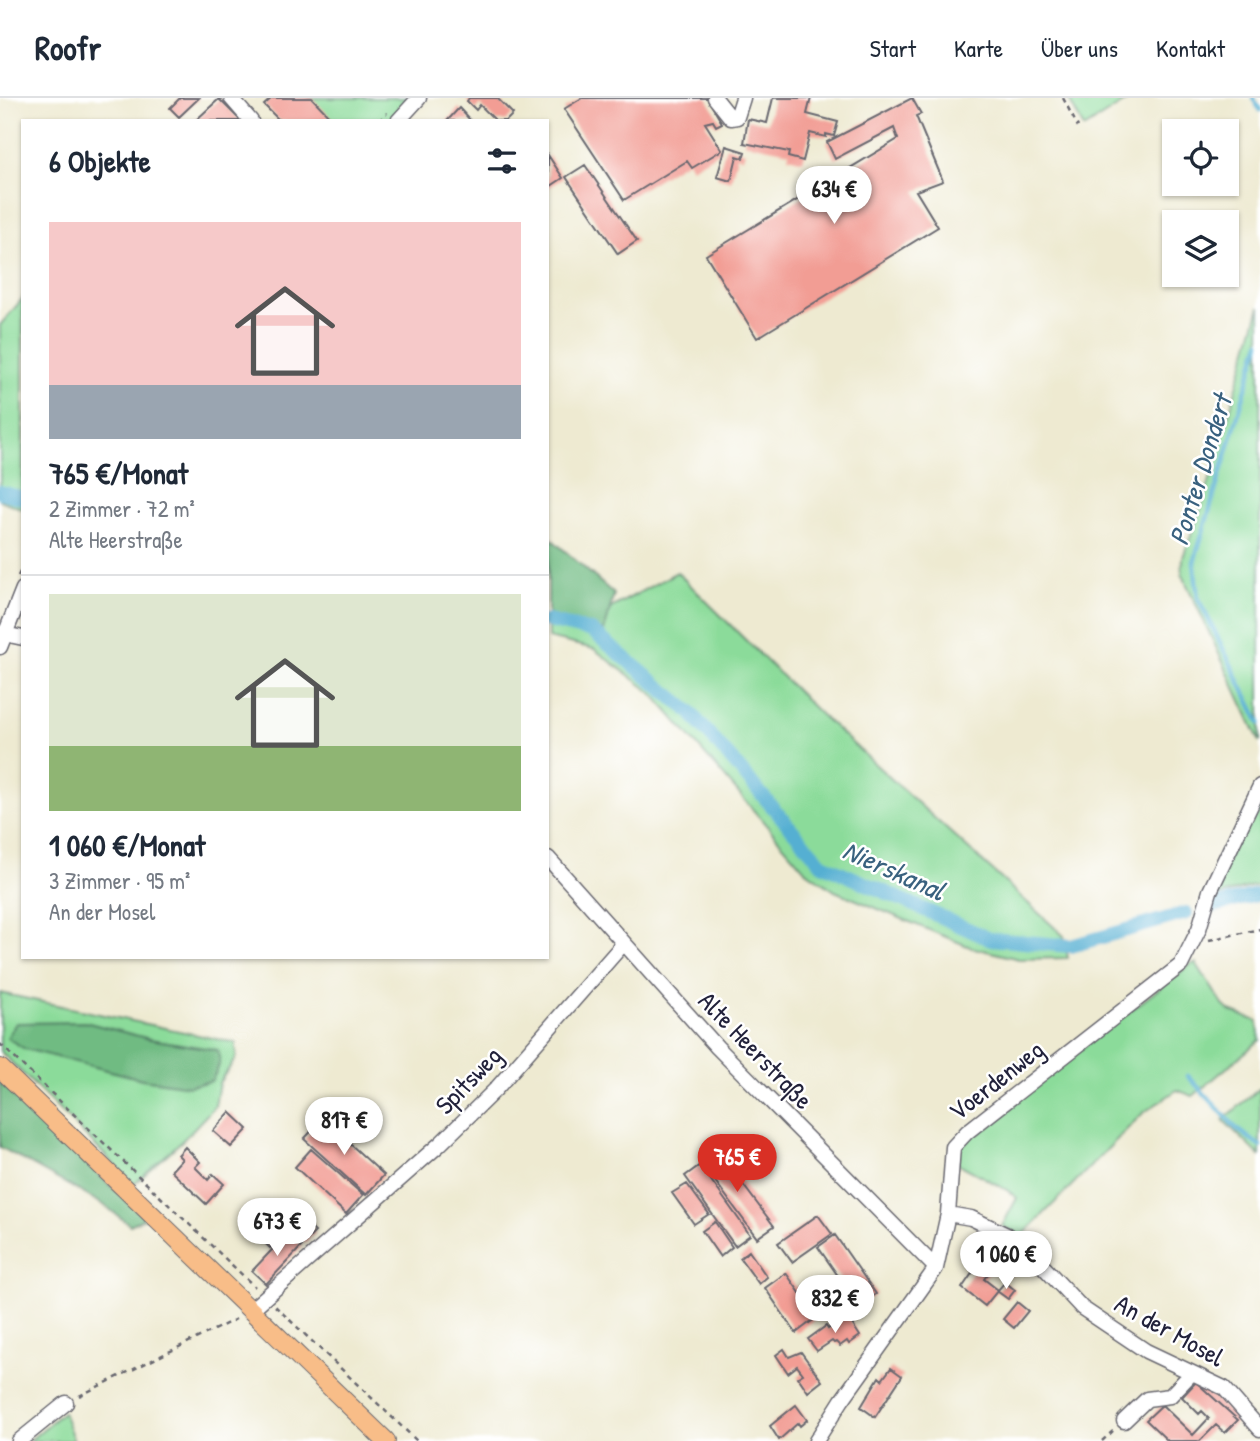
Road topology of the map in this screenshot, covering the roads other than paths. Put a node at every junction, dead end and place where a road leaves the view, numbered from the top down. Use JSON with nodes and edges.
{"nodes":[{"id":1,"x":231,"y":98,"type":"edge"},
{"id":2,"x":419,"y":98,"type":"edge"},
{"id":3,"x":715,"y":98,"type":"edge"},
{"id":4,"x":743,"y":98,"type":"edge"},
{"id":5,"x":249,"y":119,"type":"edge"},
{"id":6,"x":400,"y":119,"type":"edge"},
{"id":7,"x":21,"y":594,"type":"edge"},
{"id":8,"x":2,"y":638,"type":"edge"},
{"id":9,"x":21,"y":638,"type":"edge"},
{"id":10,"x":1260,"y":786,"type":"edge"},
{"id":11,"x":549,"y":860,"type":"edge"},
{"id":12,"x":624,"y":943,"type":"junction"},
{"id":13,"x":0,"y":1068,"type":"edge"},
{"id":14,"x":948,"y":1213,"type":"junction"},
{"id":15,"x":936,"y":1268,"type":"junction"},
{"id":16,"x":259,"y":1303,"type":"junction"},
{"id":17,"x":1192,"y":1373,"type":"junction"},
{"id":18,"x":66,"y":1403,"type":"road end"},
{"id":19,"x":1124,"y":1421,"type":"road end"},
{"id":20,"x":1260,"y":1429,"type":"edge"},
{"id":21,"x":19,"y":1441,"type":"edge"},
{"id":22,"x":386,"y":1441,"type":"edge"},
{"id":23,"x":816,"y":1441,"type":"edge"}],
"edges":[{"from":1,"to":5,"type":"street"},
{"from":2,"to":6,"type":"street"},
{"from":3,"to":4,"type":"street"},
{"from":7,"to":8,"type":"street"},
{"from":8,"to":9,"type":"street"},
{"from":10,"to":14,"type":"street","name":"Voerdenweg"},
{"from":11,"to":12,"type":"street","name":"Alte Heerstraße"},
{"from":12,"to":15,"type":"street","name":"Alte Heerstraße"},
{"from":12,"to":16,"type":"street","name":"Spitsweg"},
{"from":13,"to":16,"type":"main road"},
{"from":14,"to":15,"type":"street","name":"Voerdenweg"},
{"from":14,"to":17,"type":"street","name":"An der Mosel"},
{"from":15,"to":23,"type":"street","name":"Voerdenweg"},
{"from":16,"to":22,"type":"main road"},
{"from":17,"to":19,"type":"street"},
{"from":17,"to":20,"type":"street","name":"An der Mosel"},
{"from":18,"to":21,"type":"street"}]}
